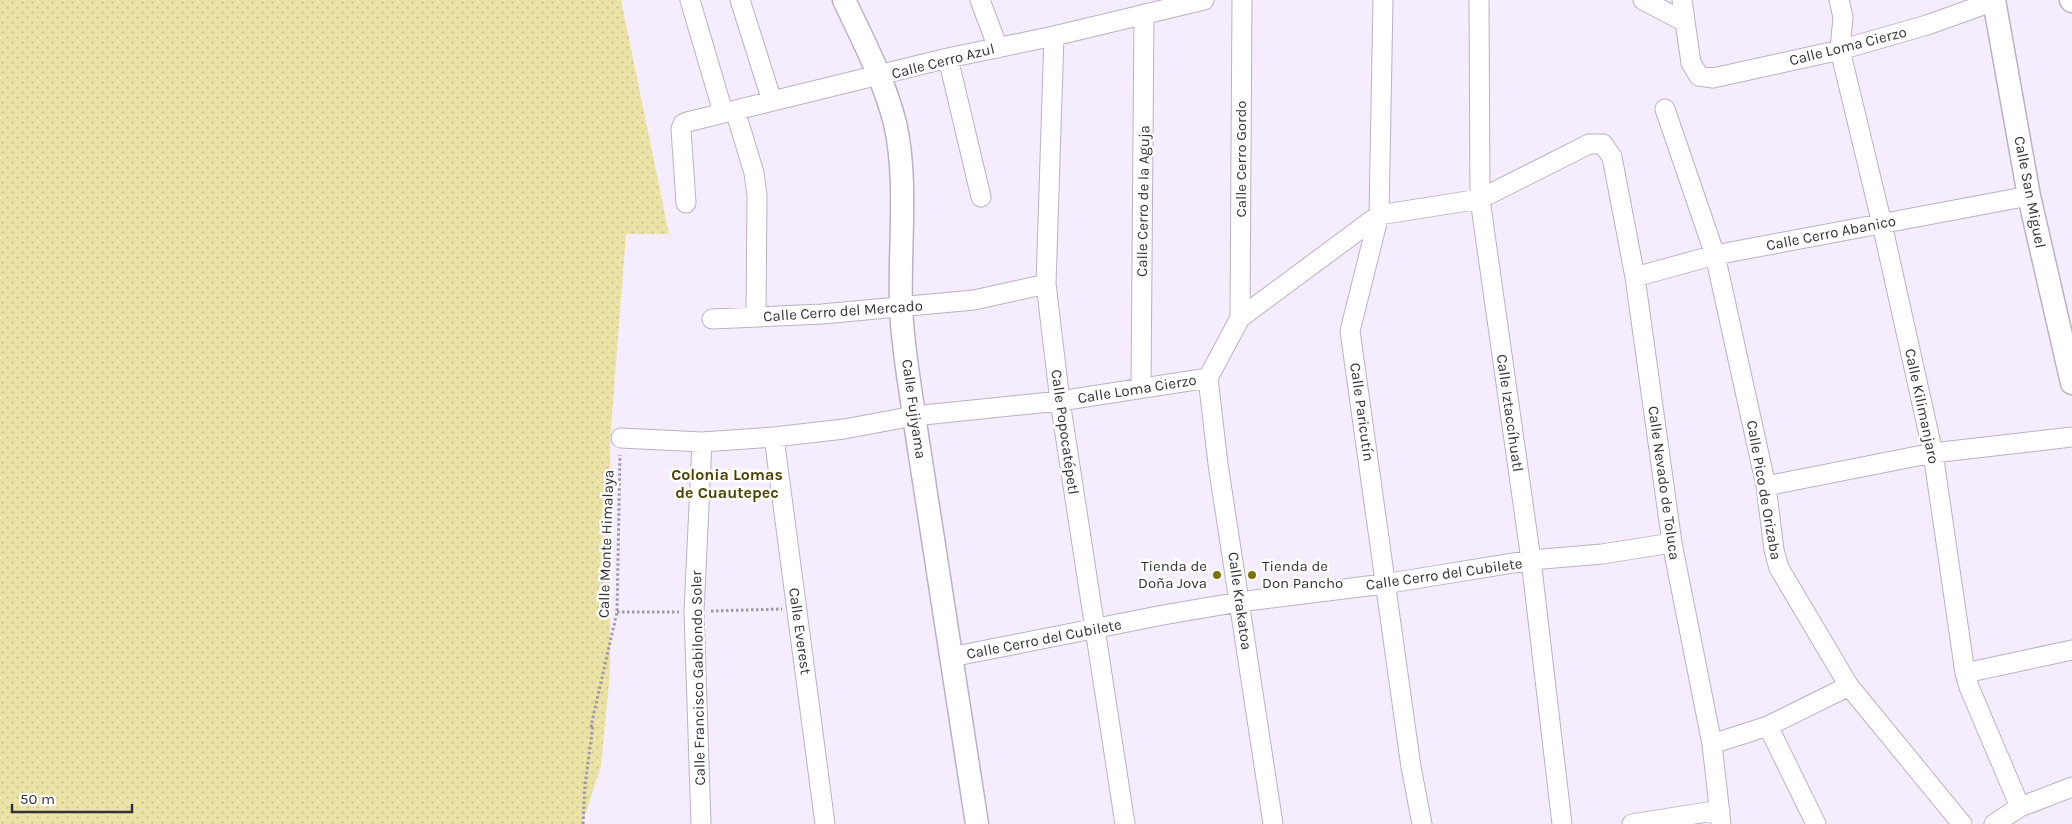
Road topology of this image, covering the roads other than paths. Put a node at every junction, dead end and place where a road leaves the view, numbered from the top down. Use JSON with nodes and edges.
{"nodes":[{"id":1,"x":690,"y":0,"type":"edge"},
{"id":2,"x":740,"y":0,"type":"edge"},
{"id":3,"x":844,"y":0,"type":"edge"},
{"id":4,"x":980,"y":0,"type":"edge"},
{"id":5,"x":1204,"y":0,"type":"edge"},
{"id":6,"x":1242,"y":0,"type":"edge"},
{"id":7,"x":1383,"y":0,"type":"edge"},
{"id":8,"x":1479,"y":0,"type":"edge"},
{"id":9,"x":1643,"y":0,"type":"edge"},
{"id":10,"x":1682,"y":0,"type":"edge"},
{"id":11,"x":1839,"y":0,"type":"edge"},
{"id":12,"x":1994,"y":1,"type":"edge"},
{"id":13,"x":1144,"y":14,"type":"junction"},
{"id":14,"x":1685,"y":22,"type":"junction"},
{"id":15,"x":1054,"y":36,"type":"junction"},
{"id":16,"x":998,"y":48,"type":"junction"},
{"id":17,"x":1840,"y":50,"type":"junction"},
{"id":18,"x":948,"y":58,"type":"junction"},
{"id":19,"x":880,"y":76,"type":"junction"},
{"id":20,"x":772,"y":101,"type":"junction"},
{"id":21,"x":1664,"y":109,"type":"dead end"},
{"id":22,"x":729,"y":111,"type":"junction"},
{"id":23,"x":1603,"y":144,"type":"joint"},
{"id":24,"x":2029,"y":196,"type":"junction"},
{"id":25,"x":981,"y":197,"type":"dead end"},
{"id":26,"x":1480,"y":199,"type":"junction"},
{"id":27,"x":686,"y":202,"type":"dead end"},
{"id":28,"x":1378,"y":215,"type":"junction"},
{"id":29,"x":1882,"y":224,"type":"junction"},
{"id":30,"x":1715,"y":255,"type":"junction"},
{"id":31,"x":1635,"y":277,"type":"junction"},
{"id":32,"x":1046,"y":284,"type":"junction"},
{"id":33,"x":901,"y":308,"type":"junction"},
{"id":34,"x":756,"y":317,"type":"junction"},
{"id":35,"x":1240,"y":318,"type":"junction"},
{"id":36,"x":712,"y":319,"type":"dead end"},
{"id":37,"x":1208,"y":378,"type":"junction"},
{"id":38,"x":2072,"y":383,"type":"edge"},
{"id":39,"x":1140,"y":388,"type":"junction"},
{"id":40,"x":1060,"y":401,"type":"junction"},
{"id":41,"x":914,"y":416,"type":"junction"},
{"id":42,"x":774,"y":437,"type":"junction"},
{"id":43,"x":621,"y":438,"type":"road end"},
{"id":44,"x":2072,"y":438,"type":"edge"},
{"id":45,"x":702,"y":442,"type":"junction"},
{"id":46,"x":1933,"y":453,"type":"junction"},
{"id":47,"x":1766,"y":486,"type":"junction"},
{"id":48,"x":1672,"y":543,"type":"junction"},
{"id":49,"x":1532,"y":560,"type":"junction"},
{"id":50,"x":1384,"y":584,"type":"junction"},
{"id":51,"x":1239,"y":602,"type":"junction"},
{"id":52,"x":1094,"y":629,"type":"junction"},
{"id":53,"x":2072,"y":650,"type":"edge"},
{"id":54,"x":951,"y":657,"type":"junction"},
{"id":55,"x":1965,"y":673,"type":"junction"},
{"id":56,"x":1849,"y":686,"type":"junction"},
{"id":57,"x":1768,"y":726,"type":"junction"},
{"id":58,"x":1712,"y":744,"type":"junction"},
{"id":59,"x":2072,"y":787,"type":"edge"},
{"id":60,"x":2020,"y":807,"type":"junction"},
{"id":61,"x":1720,"y":817,"type":"edge"},
{"id":62,"x":701,"y":824,"type":"edge"},
{"id":63,"x":825,"y":824,"type":"edge"},
{"id":64,"x":977,"y":824,"type":"edge"},
{"id":65,"x":1126,"y":824,"type":"edge"},
{"id":66,"x":1273,"y":824,"type":"edge"},
{"id":67,"x":1422,"y":824,"type":"edge"},
{"id":68,"x":1562,"y":824,"type":"edge"},
{"id":69,"x":1632,"y":824,"type":"edge"},
{"id":70,"x":1816,"y":824,"type":"edge"},
{"id":71,"x":1962,"y":824,"type":"edge"},
{"id":72,"x":1994,"y":824,"type":"edge"}],
"edges":[{"from":1,"to":22,"type":"street"},
{"from":2,"to":20,"type":"street"},
{"from":3,"to":19,"type":"street","name":"Calle Fujiyama"},
{"from":4,"to":16,"type":"street"},
{"from":5,"to":13,"type":"street","name":"Calle Cerro Azul"},
{"from":6,"to":35,"type":"street","name":"Calle Cerro Gordo"},
{"from":7,"to":28,"type":"street","name":"Calle Paricutín"},
{"from":8,"to":26,"type":"street","name":"Calle Iztaccíhuatl"},
{"from":9,"to":14,"type":"street"},
{"from":10,"to":14,"type":"street"},
{"from":11,"to":17,"type":"street","name":"Calle Kilimanjaro"},
{"from":12,"to":17,"type":"street","name":"Calle Loma Cierzo"},
{"from":12,"to":24,"type":"street","name":"Calle San Miguel"},
{"from":13,"to":15,"type":"street","name":"Calle Cerro Azul"},
{"from":13,"to":39,"type":"street","name":"Calle Cerro de la Aguja"},
{"from":14,"to":17,"type":"street","name":"Calle Loma Cierzo"},
{"from":15,"to":16,"type":"street","name":"Calle Cerro Azul"},
{"from":15,"to":32,"type":"street","name":"Calle Popocatépetl"},
{"from":16,"to":18,"type":"street","name":"Calle Cerro Azul"},
{"from":17,"to":29,"type":"street","name":"Calle Kilimanjaro"},
{"from":18,"to":19,"type":"street","name":"Calle Cerro Azul"},
{"from":18,"to":25,"type":"street"},
{"from":19,"to":20,"type":"street","name":"Calle Cerro Azul"},
{"from":19,"to":33,"type":"street","name":"Calle Fujiyama"},
{"from":20,"to":22,"type":"street","name":"Calle Cerro Azul"},
{"from":21,"to":30,"type":"street","name":"Calle Pico de Orizaba"},
{"from":22,"to":27,"type":"street","name":"Calle Cerro Azul"},
{"from":22,"to":34,"type":"street"},
{"from":23,"to":26,"type":"street","name":"Calle Loma Cierzo"},
{"from":23,"to":31,"type":"street","name":"Calle Nevado de Toluca"},
{"from":24,"to":29,"type":"street","name":"Calle Cerro Abanico"},
{"from":24,"to":38,"type":"street","name":"Calle San Miguel"},
{"from":26,"to":28,"type":"street","name":"Calle Loma Cierzo"},
{"from":26,"to":49,"type":"street","name":"Calle Iztaccíhuatl"},
{"from":28,"to":35,"type":"street","name":"Calle Loma Cierzo"},
{"from":28,"to":50,"type":"street","name":"Calle Paricutín"},
{"from":29,"to":30,"type":"street","name":"Calle Cerro Abanico"},
{"from":29,"to":46,"type":"street","name":"Calle Kilimanjaro"},
{"from":30,"to":31,"type":"street","name":"Calle Cerro Abanico"},
{"from":30,"to":47,"type":"street","name":"Calle Pico de Orizaba"},
{"from":31,"to":48,"type":"street","name":"Calle Nevado de Toluca"},
{"from":32,"to":33,"type":"street","name":"Calle Cerro del Mercado"},
{"from":32,"to":40,"type":"street","name":"Calle Popocatépetl"},
{"from":33,"to":34,"type":"street","name":"Calle Cerro del Mercado"},
{"from":33,"to":41,"type":"street","name":"Calle Fujiyama"},
{"from":34,"to":36,"type":"street","name":"Calle Cerro del Mercado"},
{"from":35,"to":37,"type":"street","name":"Calle Loma Cierzo"},
{"from":37,"to":39,"type":"street","name":"Calle Loma Cierzo"},
{"from":37,"to":51,"type":"street","name":"Calle Krakatoa"},
{"from":39,"to":40,"type":"street","name":"Calle Loma Cierzo"},
{"from":40,"to":41,"type":"street","name":"Calle Loma Cierzo"},
{"from":40,"to":52,"type":"street","name":"Calle Popocatépetl"},
{"from":41,"to":42,"type":"street","name":"Calle Loma Cierzo"},
{"from":41,"to":54,"type":"street","name":"Calle Fujiyama"},
{"from":42,"to":45,"type":"street","name":"Calle Loma Cierzo"},
{"from":42,"to":63,"type":"street","name":"Calle Everest"},
{"from":43,"to":45,"type":"street","name":"Calle Loma Cierzo"},
{"from":44,"to":46,"type":"street"},
{"from":45,"to":62,"type":"street","name":"Calle Francisco Gabilondo Soler"},
{"from":46,"to":47,"type":"street"},
{"from":46,"to":55,"type":"street","name":"Calle Kilimanjaro"},
{"from":47,"to":56,"type":"street","name":"Calle Pico de Orizaba"},
{"from":48,"to":49,"type":"street","name":"Calle Cerro del Cubilete"},
{"from":48,"to":58,"type":"street","name":"Calle Nevado de Toluca"},
{"from":49,"to":50,"type":"street","name":"Calle Cerro del Cubilete"},
{"from":49,"to":68,"type":"street","name":"Calle Iztaccíhuatl"},
{"from":50,"to":51,"type":"street","name":"Calle Cerro del Cubilete"},
{"from":50,"to":67,"type":"street","name":"Calle Paricutín"},
{"from":51,"to":52,"type":"street","name":"Calle Cerro del Cubilete"},
{"from":51,"to":66,"type":"street","name":"Calle Krakatoa"},
{"from":52,"to":54,"type":"street","name":"Calle Cerro del Cubilete"},
{"from":52,"to":65,"type":"street","name":"Calle Popocatépetl"},
{"from":53,"to":55,"type":"street"},
{"from":54,"to":64,"type":"street","name":"Calle Fujiyama"},
{"from":55,"to":60,"type":"street","name":"Calle Kilimanjaro"},
{"from":56,"to":57,"type":"street"},
{"from":56,"to":71,"type":"street","name":"Calle Pico de Orizaba"},
{"from":57,"to":58,"type":"street"},
{"from":57,"to":70,"type":"street"},
{"from":58,"to":61,"type":"street","name":"Calle Nevado de Toluca"},
{"from":59,"to":60,"type":"street"},
{"from":60,"to":72,"type":"street"},
{"from":61,"to":69,"type":"street"}]}
